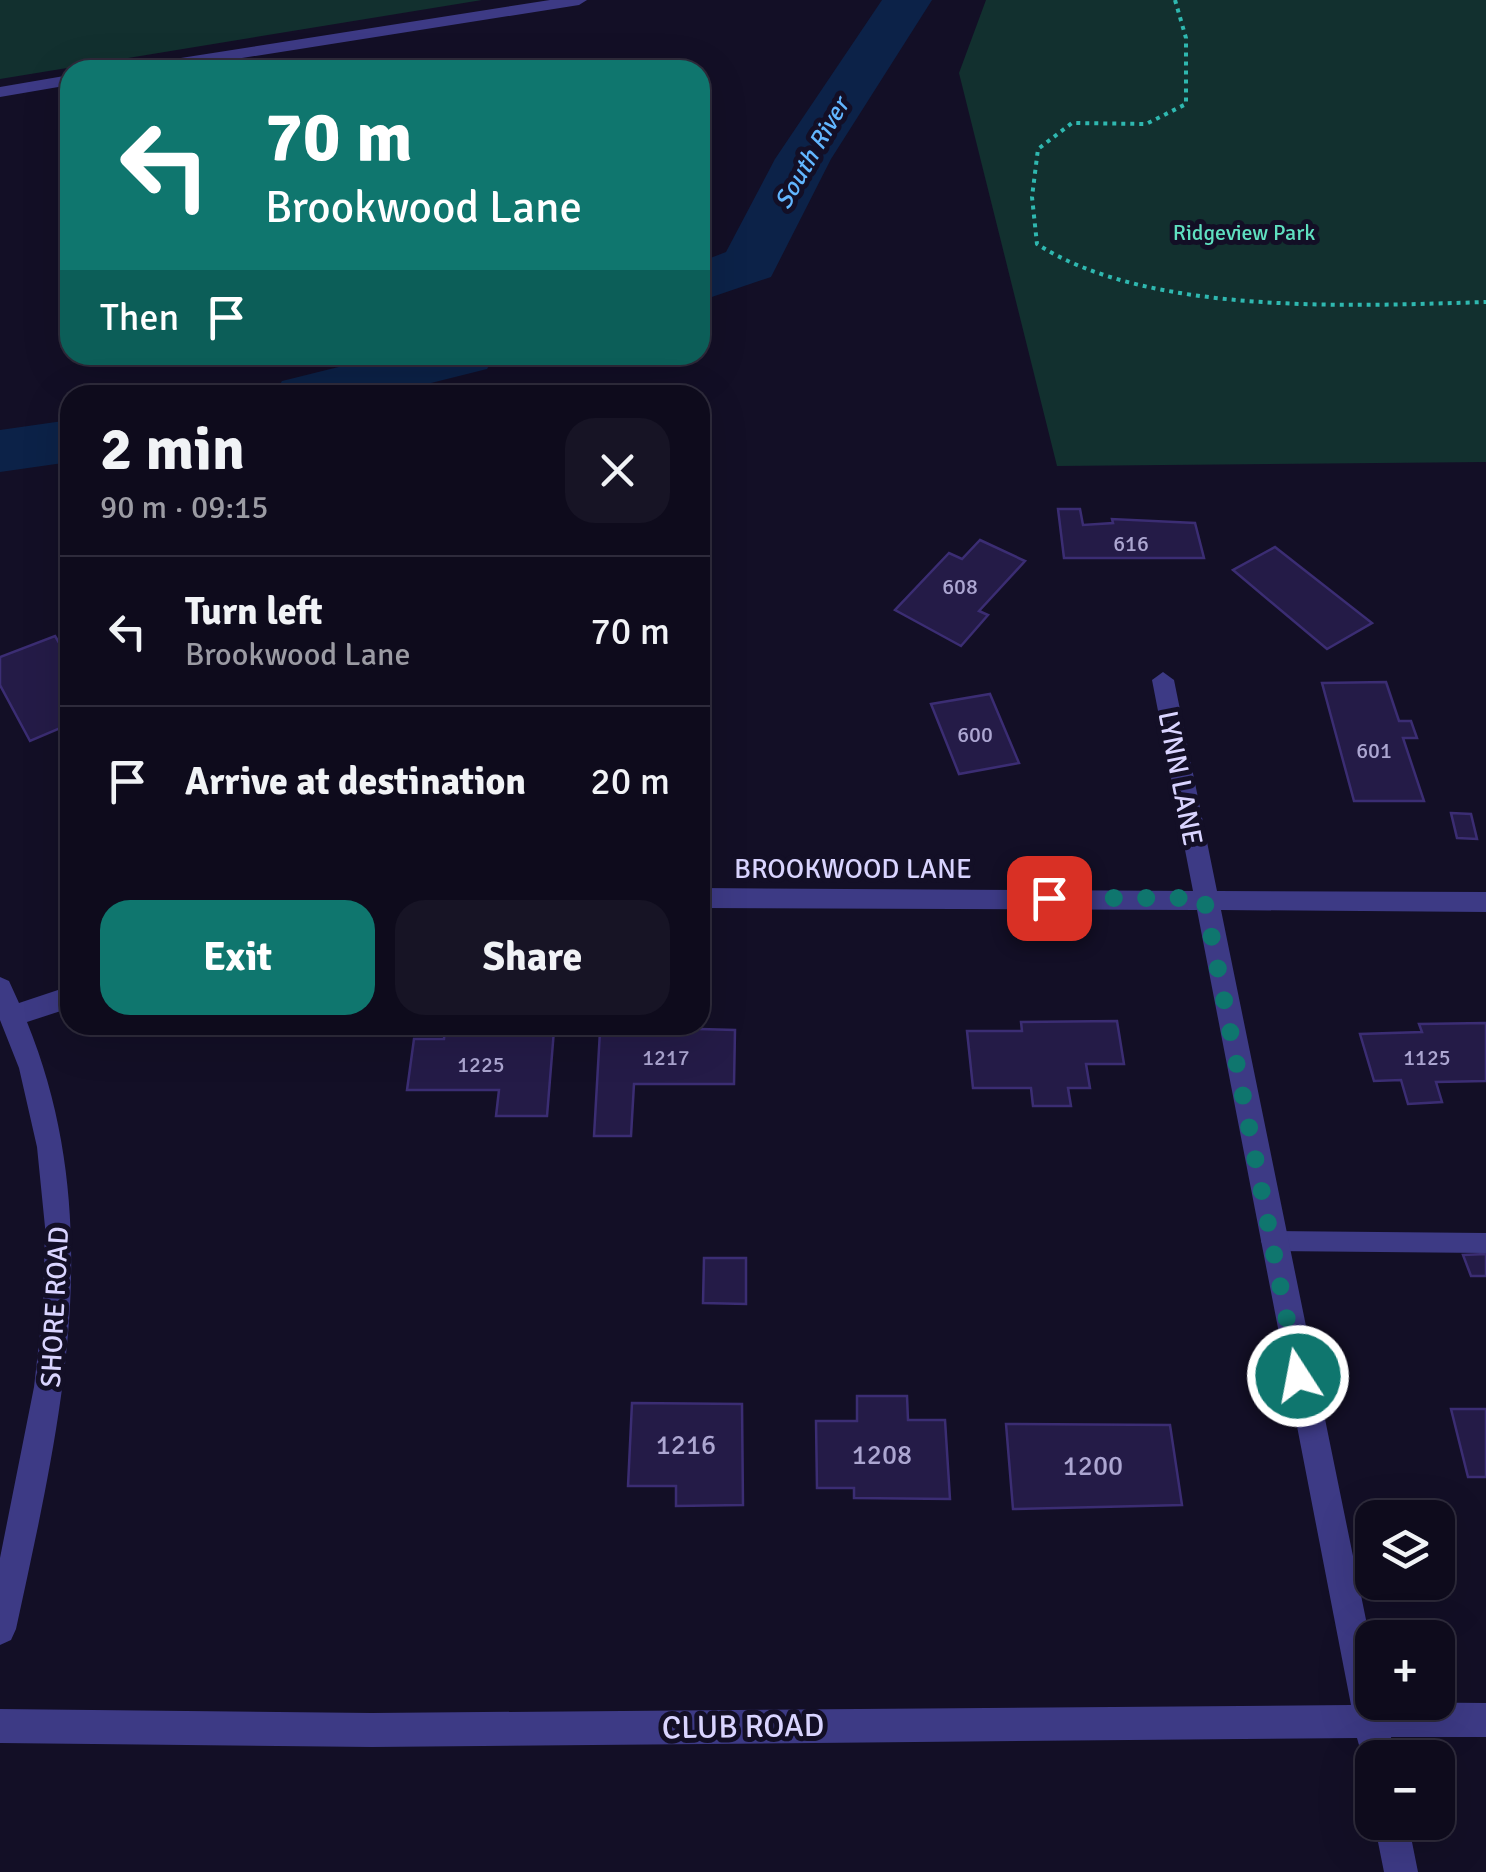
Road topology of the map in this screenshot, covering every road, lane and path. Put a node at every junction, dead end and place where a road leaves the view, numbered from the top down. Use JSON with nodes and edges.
{"nodes":[{"id":1,"x":579,"y":0,"type":"edge"},
{"id":2,"x":1175,"y":0,"type":"edge"},
{"id":3,"x":199,"y":60,"type":"edge"},
{"id":4,"x":60,"y":82,"type":"edge"},
{"id":5,"x":0,"y":92,"type":"edge"},
{"id":6,"x":1486,"y":302,"type":"edge"},
{"id":7,"x":1163,"y":680,"type":"dead end"},
{"id":8,"x":710,"y":898,"type":"edge"},
{"id":9,"x":1204,"y":898,"type":"junction"},
{"id":10,"x":1486,"y":902,"type":"edge"},
{"id":11,"x":0,"y":988,"type":"edge"},
{"id":12,"x":60,"y":1000,"type":"edge"},
{"id":13,"x":14,"y":1016,"type":"junction"},
{"id":14,"x":1272,"y":1241,"type":"junction"},
{"id":15,"x":1486,"y":1243,"type":"edge"},
{"id":16,"x":0,"y":1628,"type":"edge"},
{"id":17,"x":1355,"y":1647,"type":"edge"},
{"id":18,"x":1370,"y":1720,"type":"joint"},
{"id":19,"x":1455,"y":1720,"type":"edge"},
{"id":20,"x":1486,"y":1720,"type":"edge"},
{"id":21,"x":0,"y":1726,"type":"edge"},
{"id":22,"x":1374,"y":1740,"type":"edge"},
{"id":23,"x":1395,"y":1840,"type":"edge"},
{"id":24,"x":1401,"y":1872,"type":"edge"}],
"edges":[{"from":1,"to":3,"type":"street"},
{"from":2,"to":6,"type":"path"},
{"from":4,"to":5,"type":"street"},
{"from":7,"to":9,"type":"street","name":"LYNN LANE"},
{"from":8,"to":9,"type":"street","name":"BROOKWOOD LANE"},
{"from":9,"to":10,"type":"street","name":"BROOKWOOD LANE"},
{"from":9,"to":14,"type":"street","name":"LYNN LANE"},
{"from":11,"to":13,"type":"street","name":"SHORE ROAD"},
{"from":12,"to":13,"type":"street"},
{"from":13,"to":16,"type":"street","name":"SHORE ROAD"},
{"from":14,"to":15,"type":"lane"},
{"from":14,"to":17,"type":"street","name":"LYNN LANE"},
{"from":18,"to":21,"type":"street","name":"CLUB ROAD"},
{"from":18,"to":22,"type":"street","name":"LYNN LANE"},
{"from":19,"to":20,"type":"street","name":"CLUB ROAD"},
{"from":23,"to":24,"type":"street"}]}
